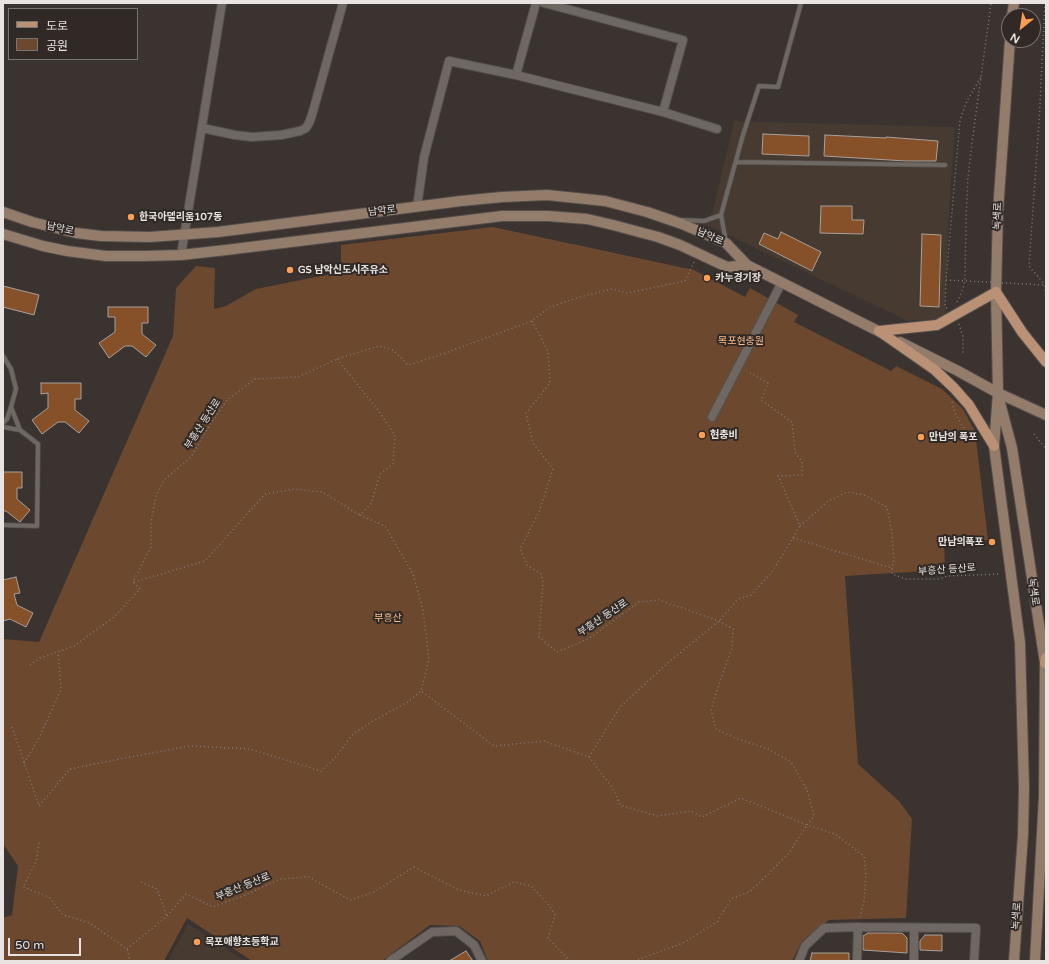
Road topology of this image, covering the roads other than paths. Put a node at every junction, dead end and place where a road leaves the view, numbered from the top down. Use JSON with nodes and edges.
{"nodes":[{"id":1,"x":222,"y":3,"type":"edge"},
{"id":2,"x":343,"y":3,"type":"edge"},
{"id":3,"x":536,"y":3,"type":"edge"},
{"id":4,"x":544,"y":3,"type":"edge"},
{"id":5,"x":801,"y":3,"type":"edge"},
{"id":6,"x":1009,"y":48,"type":"edge"},
{"id":7,"x":516,"y":75,"type":"junction"},
{"id":8,"x":663,"y":112,"type":"junction"},
{"id":9,"x":202,"y":128,"type":"junction"},
{"id":10,"x":717,"y":129,"type":"dead end"},
{"id":11,"x":736,"y":162,"type":"junction"},
{"id":12,"x":946,"y":165,"type":"dead end"},
{"id":13,"x":417,"y":207,"type":"junction"},
{"id":14,"x":3,"y":212,"type":"edge"},
{"id":15,"x":721,"y":216,"type":"junction"},
{"id":16,"x":670,"y":220,"type":"junction"},
{"id":17,"x":3,"y":234,"type":"edge"},
{"id":18,"x":185,"y":235,"type":"junction"},
{"id":19,"x":726,"y":243,"type":"junction"},
{"id":20,"x":181,"y":255,"type":"junction"},
{"id":21,"x":747,"y":265,"type":"junction"},
{"id":22,"x":782,"y":282,"type":"junction"},
{"id":23,"x":996,"y":292,"type":"junction"},
{"id":24,"x":879,"y":331,"type":"junction"},
{"id":25,"x":3,"y":356,"type":"edge"},
{"id":26,"x":1046,"y":362,"type":"edge"},
{"id":27,"x":998,"y":393,"type":"junction"},
{"id":28,"x":11,"y":407,"type":"junction"},
{"id":29,"x":1046,"y":415,"type":"edge"},
{"id":30,"x":712,"y":417,"type":"dead end"},
{"id":31,"x":3,"y":423,"type":"edge"},
{"id":32,"x":3,"y":427,"type":"edge"},
{"id":33,"x":20,"y":430,"type":"junction"},
{"id":34,"x":994,"y":446,"type":"junction"},
{"id":35,"x":3,"y":525,"type":"edge"},
{"id":36,"x":1045,"y":660,"type":"edge"},
{"id":37,"x":1045,"y":796,"type":"edge"},
{"id":38,"x":858,"y":927,"type":"junction"},
{"id":39,"x":914,"y":928,"type":"junction"},
{"id":40,"x":390,"y":961,"type":"edge"},
{"id":41,"x":482,"y":961,"type":"edge"},
{"id":42,"x":799,"y":961,"type":"edge"},
{"id":43,"x":857,"y":961,"type":"edge"},
{"id":44,"x":914,"y":961,"type":"edge"},
{"id":45,"x":974,"y":961,"type":"edge"},
{"id":46,"x":1014,"y":961,"type":"edge"},
{"id":47,"x":1035,"y":961,"type":"edge"}],
"edges":[{"from":1,"to":9,"type":"street"},
{"from":2,"to":9,"type":"street"},
{"from":3,"to":7,"type":"street"},
{"from":4,"to":8,"type":"street"},
{"from":5,"to":11,"type":"lane"},
{"from":6,"to":23,"type":"street","name":"녹색로"},
{"from":7,"to":8,"type":"street"},
{"from":7,"to":13,"type":"street"},
{"from":8,"to":10,"type":"street"},
{"from":9,"to":18,"type":"street"},
{"from":11,"to":12,"type":"lane"},
{"from":11,"to":15,"type":"lane"},
{"from":13,"to":16,"type":"street","name":"남악로"},
{"from":13,"to":18,"type":"street","name":"남악로"},
{"from":14,"to":18,"type":"street","name":"남악로"},
{"from":15,"to":16,"type":"lane"},
{"from":15,"to":19,"type":"lane"},
{"from":16,"to":19,"type":"street","name":"남악로"},
{"from":17,"to":20,"type":"street","name":"남악로"},
{"from":18,"to":20,"type":"street"},
{"from":19,"to":21,"type":"street","name":"남악로"},
{"from":20,"to":21,"type":"street","name":"남악로"},
{"from":21,"to":22,"type":"street","name":"남악로"},
{"from":22,"to":24,"type":"street","name":"남악로"},
{"from":22,"to":30,"type":"street"},
{"from":23,"to":24,"type":"main road"},
{"from":23,"to":26,"type":"main road"},
{"from":23,"to":27,"type":"street","name":"녹색로"},
{"from":24,"to":27,"type":"street","name":"남악로"},
{"from":24,"to":34,"type":"main road"},
{"from":25,"to":28,"type":"lane"},
{"from":27,"to":29,"type":"street","name":"남악로"},
{"from":27,"to":34,"type":"street","name":"녹색로"},
{"from":27,"to":36,"type":"street","name":"녹색로"},
{"from":28,"to":31,"type":"lane"},
{"from":28,"to":33,"type":"lane"},
{"from":32,"to":33,"type":"lane"},
{"from":33,"to":35,"type":"lane"},
{"from":34,"to":46,"type":"street","name":"녹색로"},
{"from":36,"to":37,"type":"street","name":"녹색로"},
{"from":37,"to":47,"type":"street","name":"녹색로"},
{"from":38,"to":39,"type":"street"},
{"from":38,"to":42,"type":"street"},
{"from":38,"to":43,"type":"street"},
{"from":39,"to":44,"type":"street"},
{"from":39,"to":45,"type":"street"},
{"from":40,"to":41,"type":"street"}]}
